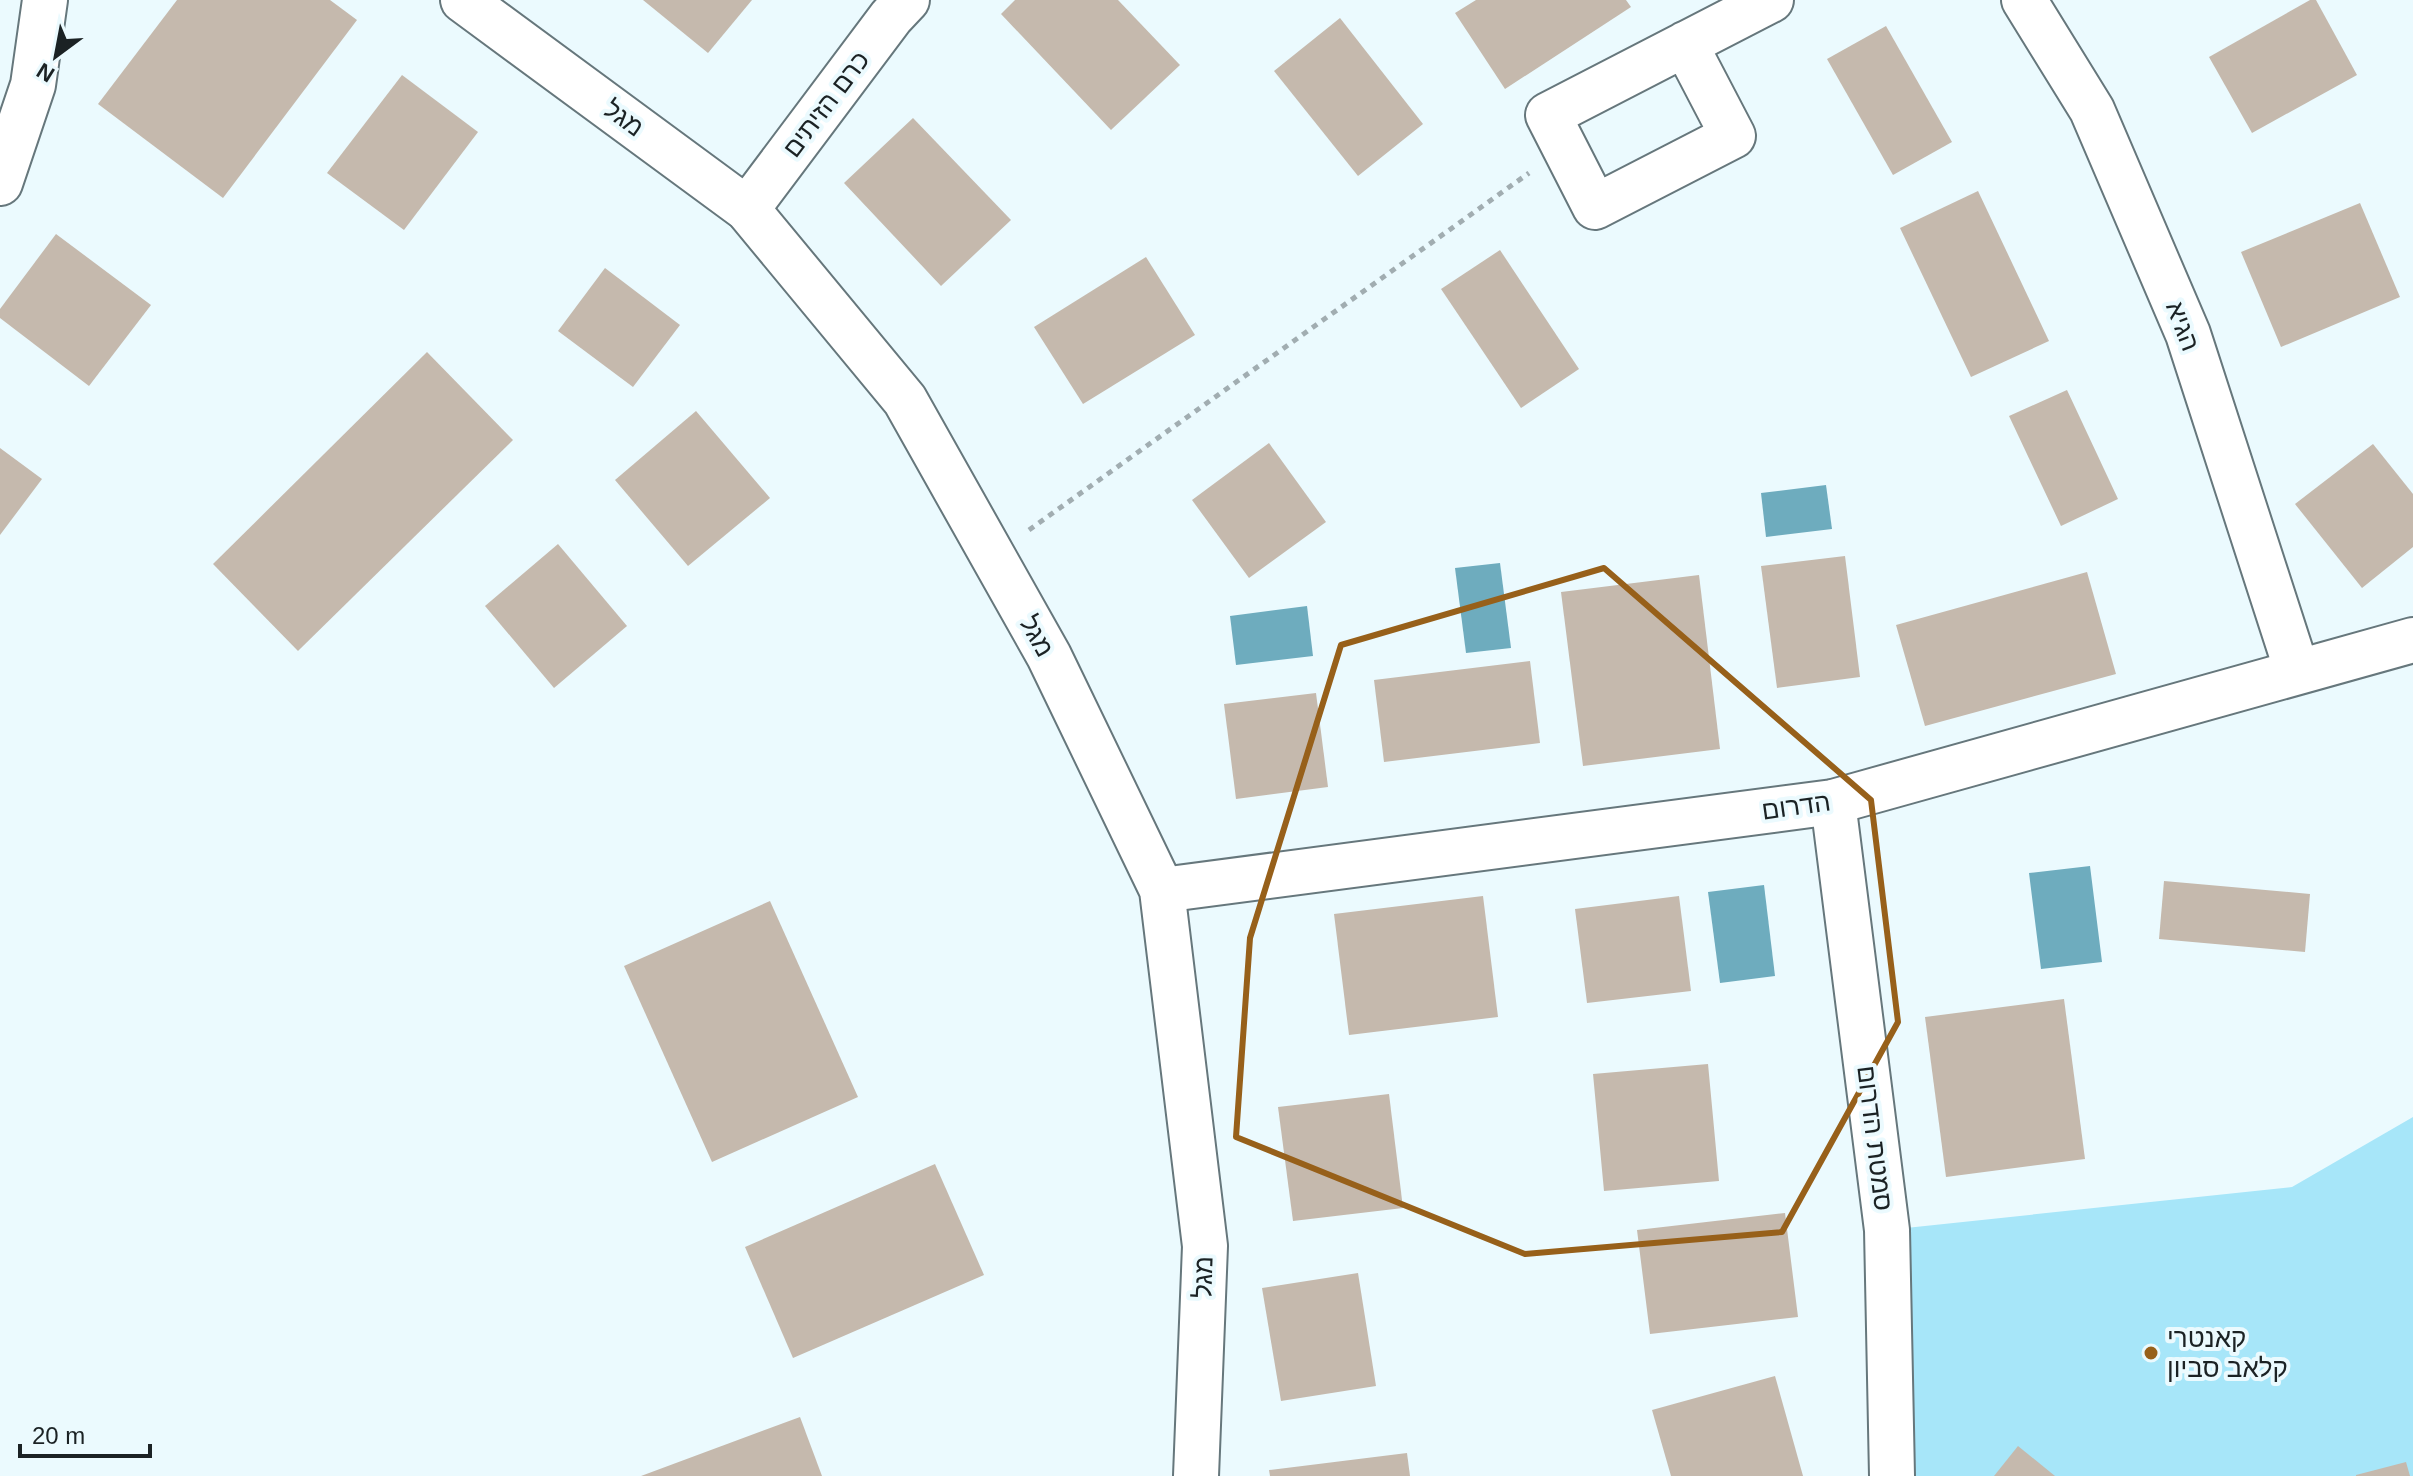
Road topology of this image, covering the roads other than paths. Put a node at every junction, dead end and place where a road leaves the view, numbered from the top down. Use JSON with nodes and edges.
{"nodes":[{"id":1,"x":45,"y":0,"type":"edge"},
{"id":2,"x":463,"y":0,"type":"edge"},
{"id":3,"x":907,"y":0,"type":"edge"},
{"id":4,"x":1771,"y":0,"type":"edge"},
{"id":5,"x":2024,"y":0,"type":"edge"},
{"id":6,"x":1685,"y":44,"type":"junction"},
{"id":7,"x":0,"y":183,"type":"edge"},
{"id":8,"x":747,"y":209,"type":"junction"},
{"id":9,"x":2413,"y":640,"type":"edge"},
{"id":10,"x":2297,"y":671,"type":"junction"},
{"id":11,"x":1833,"y":802,"type":"junction"},
{"id":12,"x":1162,"y":890,"type":"junction"},
{"id":13,"x":1196,"y":1476,"type":"edge"},
{"id":14,"x":1892,"y":1476,"type":"edge"}],
"edges":[{"from":1,"to":7,"type":"street"},
{"from":2,"to":8,"type":"street","name":"מגל"},
{"from":3,"to":8,"type":"street","name":"כרם הזיתים"},
{"from":4,"to":6,"type":"street"},
{"from":5,"to":10,"type":"street","name":"הגיא"},
{"from":6,"to":6,"type":"street"},
{"from":8,"to":12,"type":"street","name":"מגל"},
{"from":9,"to":10,"type":"street","name":"הדרום"},
{"from":10,"to":11,"type":"street","name":"הדרום"},
{"from":11,"to":12,"type":"street","name":"הדרום"},
{"from":11,"to":14,"type":"street","name":"סמטת הדרום"},
{"from":12,"to":13,"type":"street","name":"מגל"}]}
